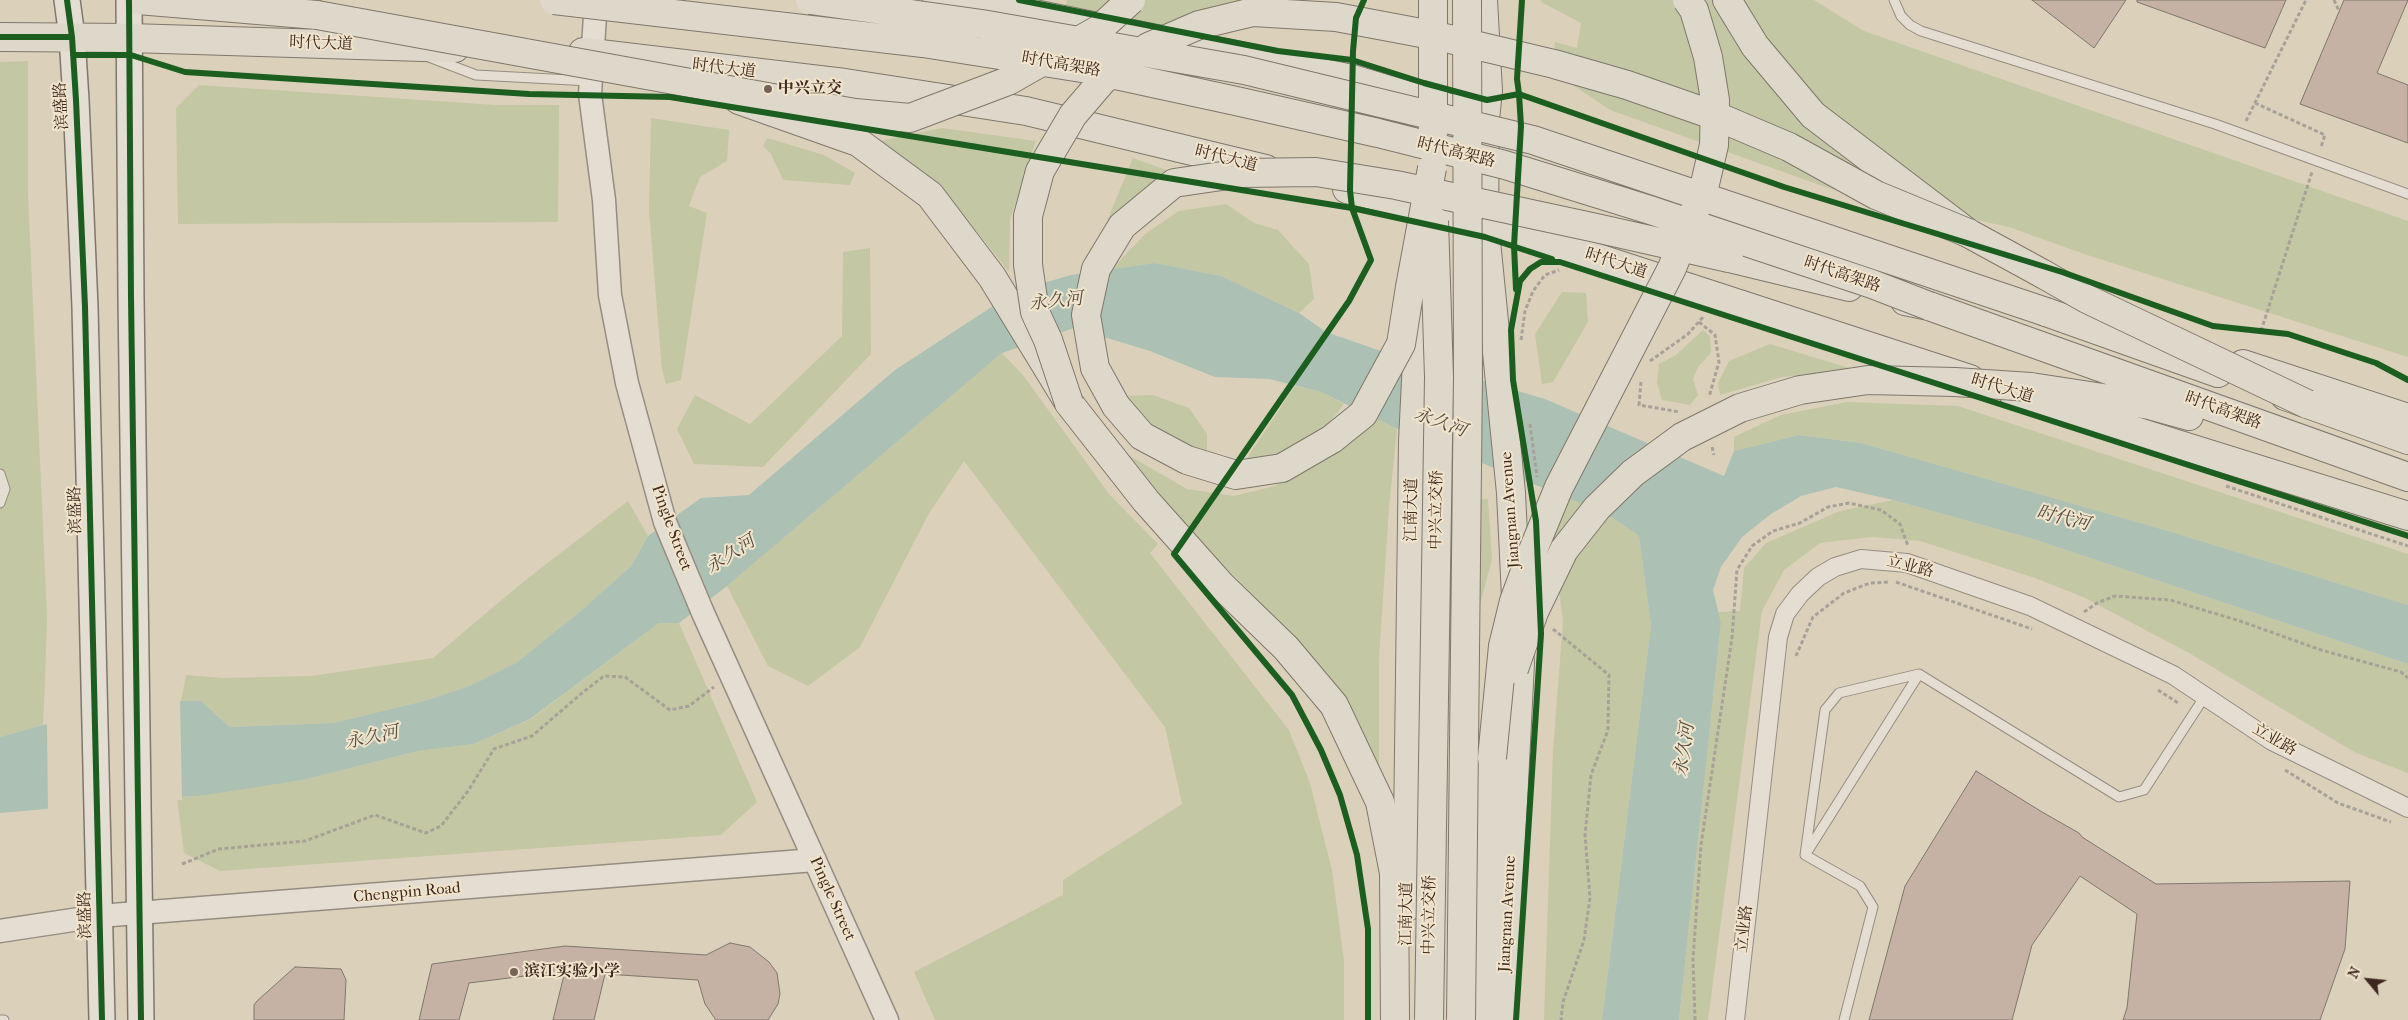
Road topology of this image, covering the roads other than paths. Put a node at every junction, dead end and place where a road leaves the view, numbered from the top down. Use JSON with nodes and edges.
{"nodes":[{"id":1,"x":67,"y":0,"type":"edge"},
{"id":2,"x":129,"y":0,"type":"edge"},
{"id":3,"x":138,"y":0,"type":"edge"},
{"id":4,"x":554,"y":0,"type":"edge"},
{"id":5,"x":596,"y":0,"type":"edge"},
{"id":6,"x":810,"y":0,"type":"edge"},
{"id":7,"x":937,"y":0,"type":"edge"},
{"id":8,"x":1131,"y":0,"type":"edge"},
{"id":9,"x":1423,"y":0,"type":"edge"},
{"id":10,"x":1433,"y":0,"type":"edge"},
{"id":11,"x":1466,"y":0,"type":"edge"},
{"id":12,"x":1483,"y":0,"type":"edge"},
{"id":13,"x":1688,"y":0,"type":"edge"},
{"id":14,"x":1727,"y":0,"type":"edge"},
{"id":15,"x":1894,"y":0,"type":"edge"},
{"id":16,"x":0,"y":37,"type":"edge"},
{"id":17,"x":72,"y":37,"type":"junction"},
{"id":18,"x":130,"y":38,"type":"junction"},
{"id":19,"x":401,"y":47,"type":"junction"},
{"id":20,"x":592,"y":53,"type":"junction"},
{"id":21,"x":590,"y":81,"type":"junction"},
{"id":22,"x":685,"y":82,"type":"junction"},
{"id":23,"x":1422,"y":99,"type":"junction"},
{"id":24,"x":1485,"y":119,"type":"junction"},
{"id":25,"x":1432,"y":168,"type":"junction"},
{"id":26,"x":2408,"y":194,"type":"edge"},
{"id":27,"x":1429,"y":207,"type":"junction"},
{"id":28,"x":1484,"y":221,"type":"junction"},
{"id":29,"x":1968,"y":233,"type":"junction"},
{"id":30,"x":1929,"y":306,"type":"junction"},
{"id":31,"x":1069,"y":403,"type":"junction"},
{"id":32,"x":2307,"y":404,"type":"junction"},
{"id":33,"x":2408,"y":418,"type":"edge"},
{"id":34,"x":2408,"y":440,"type":"edge"},
{"id":35,"x":0,"y":474,"type":"edge"},
{"id":36,"x":2404,"y":475,"type":"edge"},
{"id":37,"x":0,"y":503,"type":"edge"},
{"id":38,"x":2408,"y":516,"type":"edge"},
{"id":39,"x":1919,"y":674,"type":"junction"},
{"id":40,"x":2204,"y":696,"type":"junction"},
{"id":41,"x":1492,"y":758,"type":"junction"},
{"id":42,"x":2408,"y":808,"type":"edge"},
{"id":43,"x":1805,"y":855,"type":"junction"},
{"id":44,"x":814,"y":860,"type":"junction"},
{"id":45,"x":140,"y":914,"type":"junction"},
{"id":46,"x":100,"y":916,"type":"junction"},
{"id":47,"x":0,"y":931,"type":"edge"},
{"id":48,"x":0,"y":1020,"type":"edge"},
{"id":49,"x":4,"y":1020,"type":"edge"},
{"id":50,"x":102,"y":1020,"type":"edge"},
{"id":51,"x":141,"y":1020,"type":"edge"},
{"id":52,"x":887,"y":1020,"type":"edge"},
{"id":53,"x":1395,"y":1020,"type":"edge"},
{"id":54,"x":1405,"y":1020,"type":"edge"},
{"id":55,"x":1429,"y":1020,"type":"edge"},
{"id":56,"x":1461,"y":1020,"type":"edge"},
{"id":57,"x":1486,"y":1020,"type":"edge"},
{"id":58,"x":1502,"y":1020,"type":"edge"},
{"id":59,"x":1735,"y":1020,"type":"edge"},
{"id":60,"x":1844,"y":1020,"type":"edge"}],
"edges":[{"from":1,"to":17,"type":"main road","name":"滨盛路"},
{"from":2,"to":18,"type":"main road"},
{"from":3,"to":22,"type":"main road","bridge":true},
{"from":4,"to":30,"type":"main road","name":"时代高架路","bridge":true},
{"from":5,"to":20,"type":"street","name":"Pingle Street"},
{"from":6,"to":32,"type":"main road","name":"时代高架路","bridge":true},
{"from":7,"to":23,"type":"main road"},
{"from":8,"to":22,"type":"main road","bridge":true},
{"from":9,"to":23,"type":"main road","name":"江南大道"},
{"from":10,"to":25,"type":"main road","name":"中兴立交桥","bridge":true},
{"from":11,"to":56,"type":"main road","bridge":true},
{"from":12,"to":24,"type":"main road","name":"Jiangnan Avenue"},
{"from":13,"to":41,"type":"main road","bridge":true},
{"from":14,"to":29,"type":"main road","bridge":true},
{"from":15,"to":26,"type":"lane"},
{"from":16,"to":17,"type":"main road","name":"时代大道"},
{"from":17,"to":18,"type":"main road","name":"时代大道"},
{"from":17,"to":46,"type":"main road","name":"滨盛路"},
{"from":18,"to":19,"type":"main road","name":"时代大道"},
{"from":18,"to":45,"type":"main road"},
{"from":19,"to":20,"type":"main road","name":"时代大道"},
{"from":19,"to":21,"type":"lane"},
{"from":20,"to":21,"type":"street","name":"Pingle Street"},
{"from":20,"to":27,"type":"main road","name":"时代大道"},
{"from":21,"to":44,"type":"street","name":"Pingle Street"},
{"from":22,"to":31,"type":"main road","bridge":true},
{"from":23,"to":24,"type":"main road"},
{"from":23,"to":27,"type":"main road","name":"江南大道"},
{"from":24,"to":28,"type":"main road","name":"Jiangnan Avenue"},
{"from":24,"to":33,"type":"main road"},
{"from":25,"to":30,"type":"main road","bridge":true},
{"from":25,"to":55,"type":"main road","name":"中兴立交桥","bridge":true},
{"from":27,"to":28,"type":"main road","name":"时代大道"},
{"from":27,"to":54,"type":"main road","name":"江南大道"},
{"from":28,"to":38,"type":"main road","name":"时代大道"},
{"from":28,"to":58,"type":"main road","name":"Jiangnan Avenue"},
{"from":29,"to":31,"type":"main road","bridge":true},
{"from":29,"to":32,"type":"main road","bridge":true},
{"from":30,"to":36,"type":"main road","name":"时代高架路"},
{"from":31,"to":53,"type":"main road"},
{"from":32,"to":34,"type":"main road","name":"时代高架路"},
{"from":35,"to":37,"type":"lane"},
{"from":36,"to":41,"type":"main road","bridge":true},
{"from":39,"to":40,"type":"lane"},
{"from":39,"to":43,"type":"lane"},
{"from":39,"to":43,"type":"lane"},
{"from":40,"to":42,"type":"street","name":"立业路"},
{"from":40,"to":59,"type":"street","name":"立业路"},
{"from":41,"to":57,"type":"main road"},
{"from":43,"to":60,"type":"lane"},
{"from":44,"to":45,"type":"street","name":"Chengpin Road"},
{"from":44,"to":52,"type":"street","name":"Pingle Street"},
{"from":45,"to":46,"type":"street","name":"Chengpin Road"},
{"from":45,"to":51,"type":"main road"},
{"from":46,"to":47,"type":"street","name":"Chengpin Road"},
{"from":46,"to":50,"type":"main road","name":"滨盛路"},
{"from":48,"to":49,"type":"lane"}]}
